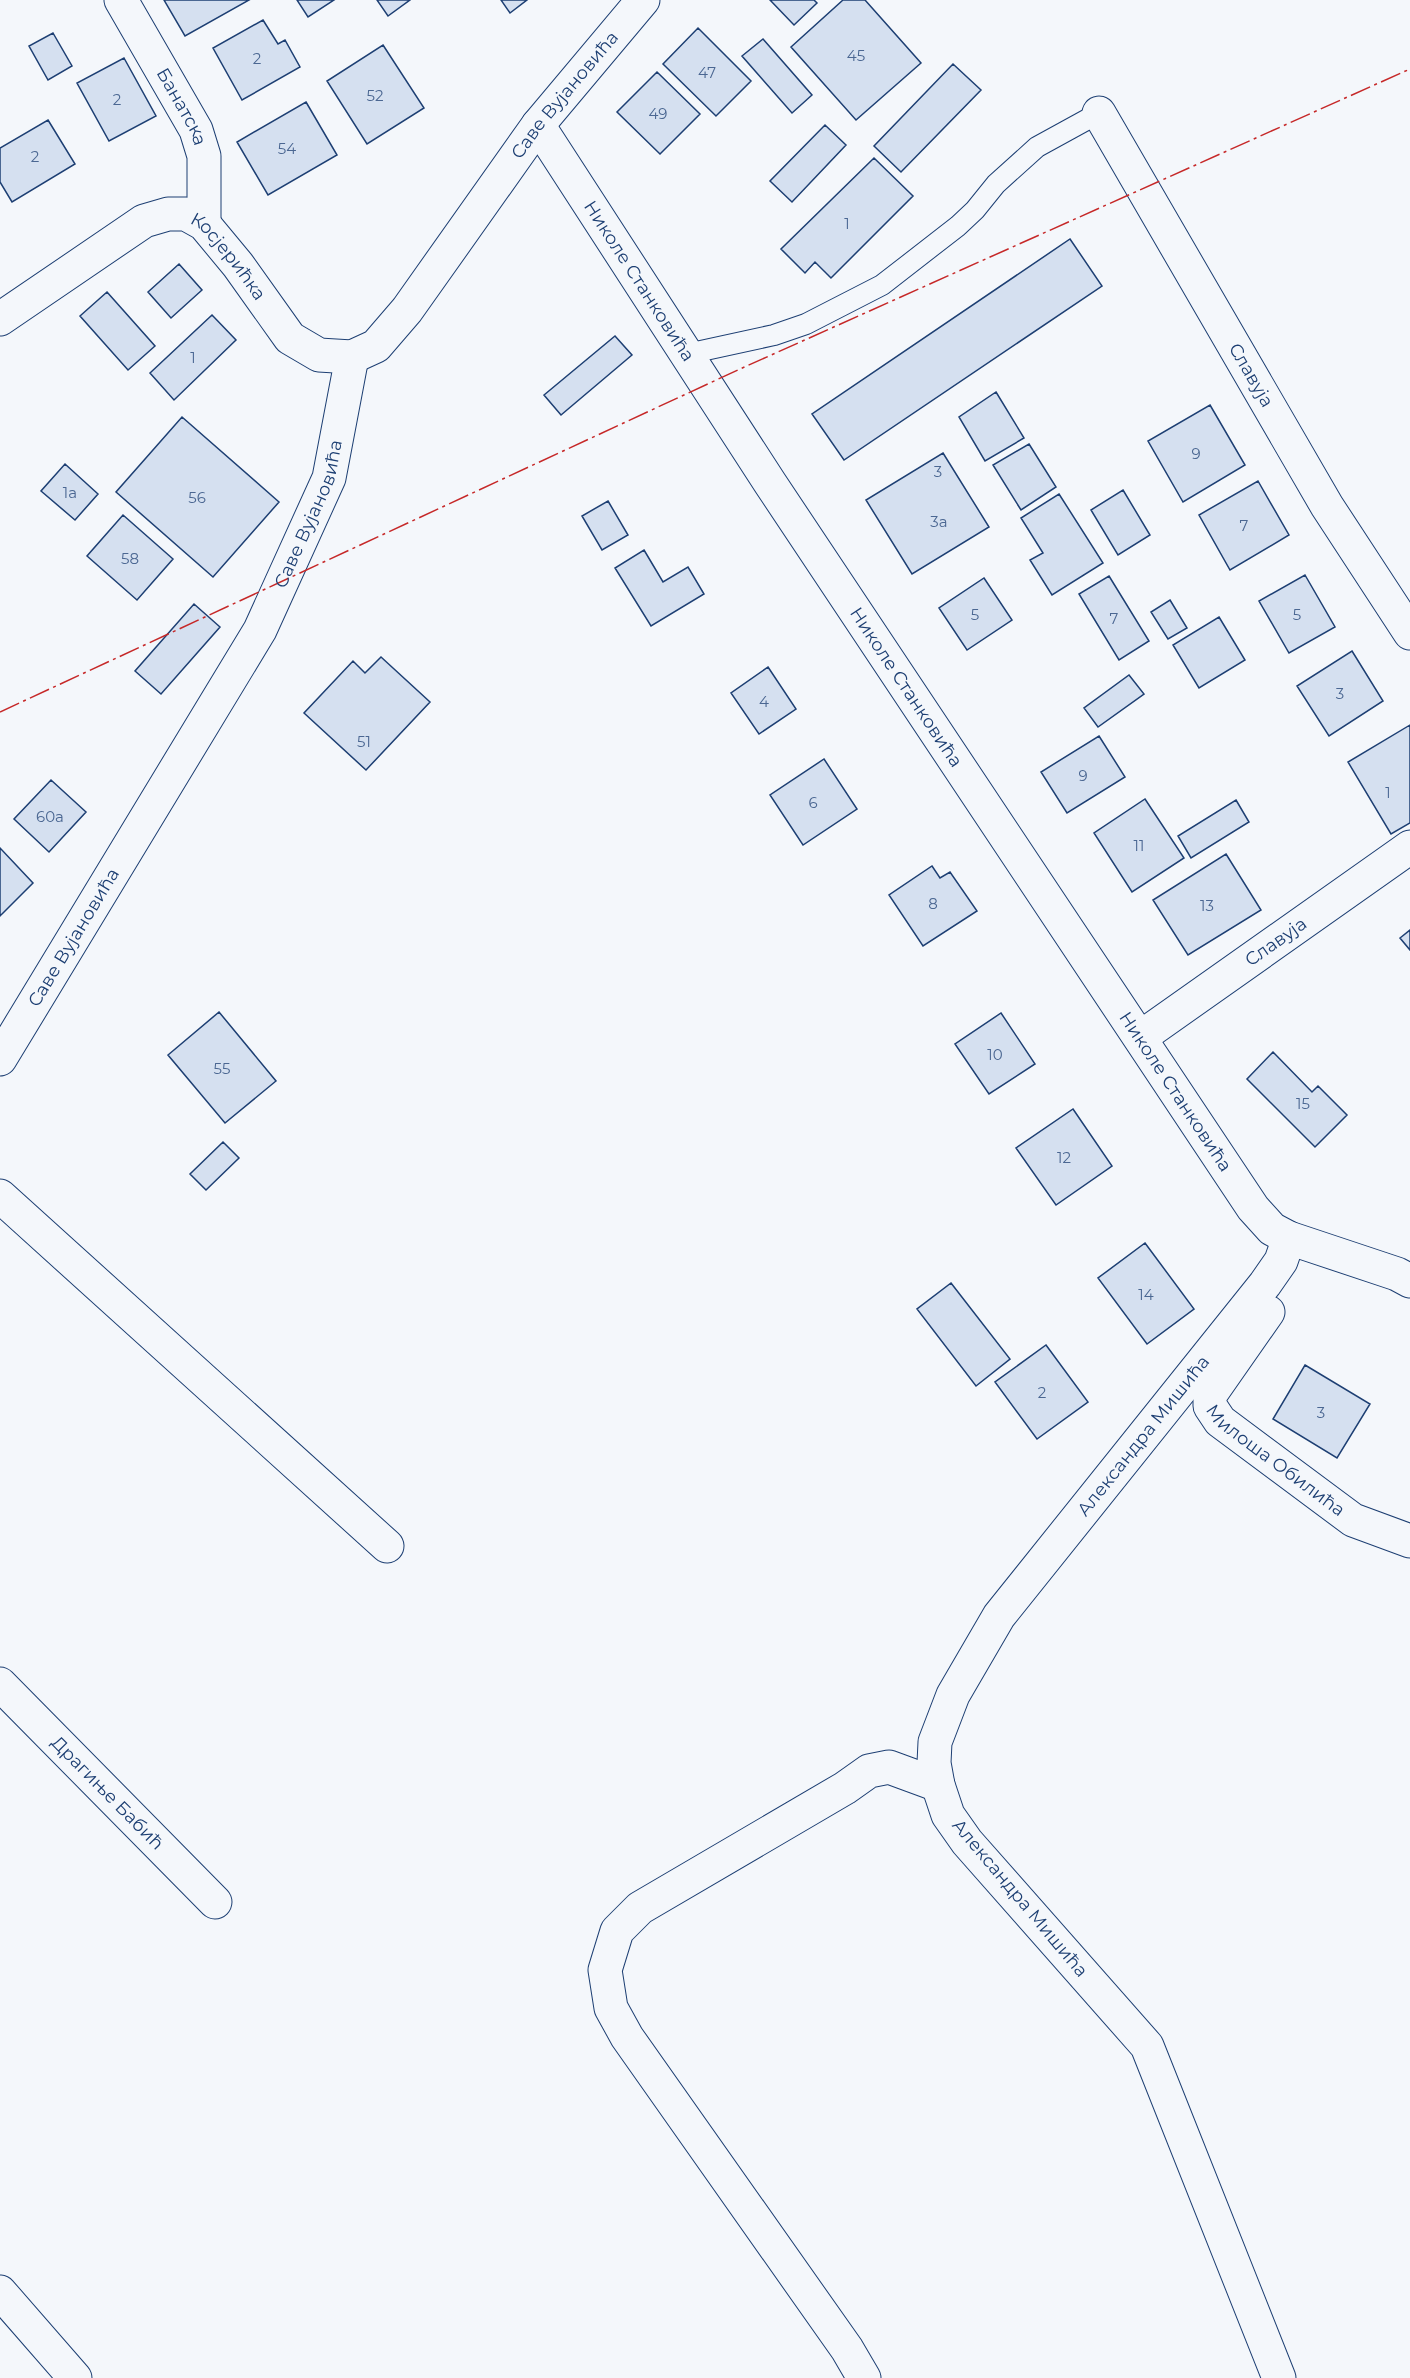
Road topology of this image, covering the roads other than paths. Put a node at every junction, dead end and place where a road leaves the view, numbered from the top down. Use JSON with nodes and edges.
{"nodes":[{"id":1,"x":121,"y":0,"type":"edge"},
{"id":2,"x":643,"y":0,"type":"edge"},
{"id":3,"x":1099,"y":113,"type":"joint"},
{"id":4,"x":538,"y":125,"type":"junction"},
{"id":5,"x":204,"y":224,"type":"junction"},
{"id":6,"x":1,"y":317,"type":"edge"},
{"id":7,"x":687,"y":354,"type":"junction"},
{"id":8,"x":352,"y":357,"type":"junction"},
{"id":9,"x":1410,"y":633,"type":"edge"},
{"id":10,"x":1410,"y":847,"type":"edge"},
{"id":11,"x":1141,"y":1037,"type":"junction"},
{"id":12,"x":0,"y":1059,"type":"edge"},
{"id":13,"x":0,"y":1196,"type":"edge"},
{"id":14,"x":1289,"y":1238,"type":"junction"},
{"id":15,"x":1410,"y":1281,"type":"edge"},
{"id":16,"x":1265,"y":1284,"type":"junction"},
{"id":17,"x":1410,"y":1541,"type":"edge"},
{"id":18,"x":387,"y":1546,"type":"dead end"},
{"id":19,"x":0,"y":1684,"type":"edge"},
{"id":20,"x":938,"y":1785,"type":"junction"},
{"id":21,"x":215,"y":1902,"type":"dead end"},
{"id":22,"x":0,"y":2292,"type":"edge"},
{"id":23,"x":75,"y":2378,"type":"edge"},
{"id":24,"x":864,"y":2378,"type":"edge"},
{"id":25,"x":1279,"y":2378,"type":"edge"}],
"edges":[{"from":1,"to":5,"type":"street","name":"Банатска"},
{"from":2,"to":4,"type":"street","name":"Саве Вујановића"},
{"from":3,"to":7,"type":"lane"},
{"from":3,"to":9,"type":"street","name":"Славуја"},
{"from":4,"to":7,"type":"street","name":"Николе Станковића"},
{"from":4,"to":8,"type":"street","name":"Саве Вујановића"},
{"from":5,"to":6,"type":"street","name":"Косјерићка"},
{"from":5,"to":8,"type":"street","name":"Косјерићка"},
{"from":7,"to":11,"type":"street","name":"Николе Станковића"},
{"from":8,"to":12,"type":"street","name":"Саве Вујановића"},
{"from":10,"to":11,"type":"street","name":"Славуја"},
{"from":11,"to":14,"type":"street","name":"Николе Станковића"},
{"from":13,"to":18,"type":"street"},
{"from":14,"to":15,"type":"street","name":"Николе Станковића"},
{"from":14,"to":16,"type":"street","name":"Александра Мишића"},
{"from":16,"to":17,"type":"street","name":"Милоша Обилића"},
{"from":16,"to":20,"type":"street","name":"Александра Мишића"},
{"from":19,"to":21,"type":"street","name":"Драгиње Бабић"},
{"from":20,"to":24,"type":"street"},
{"from":20,"to":25,"type":"street","name":"Александра Мишића"},
{"from":22,"to":23,"type":"street"}]}
